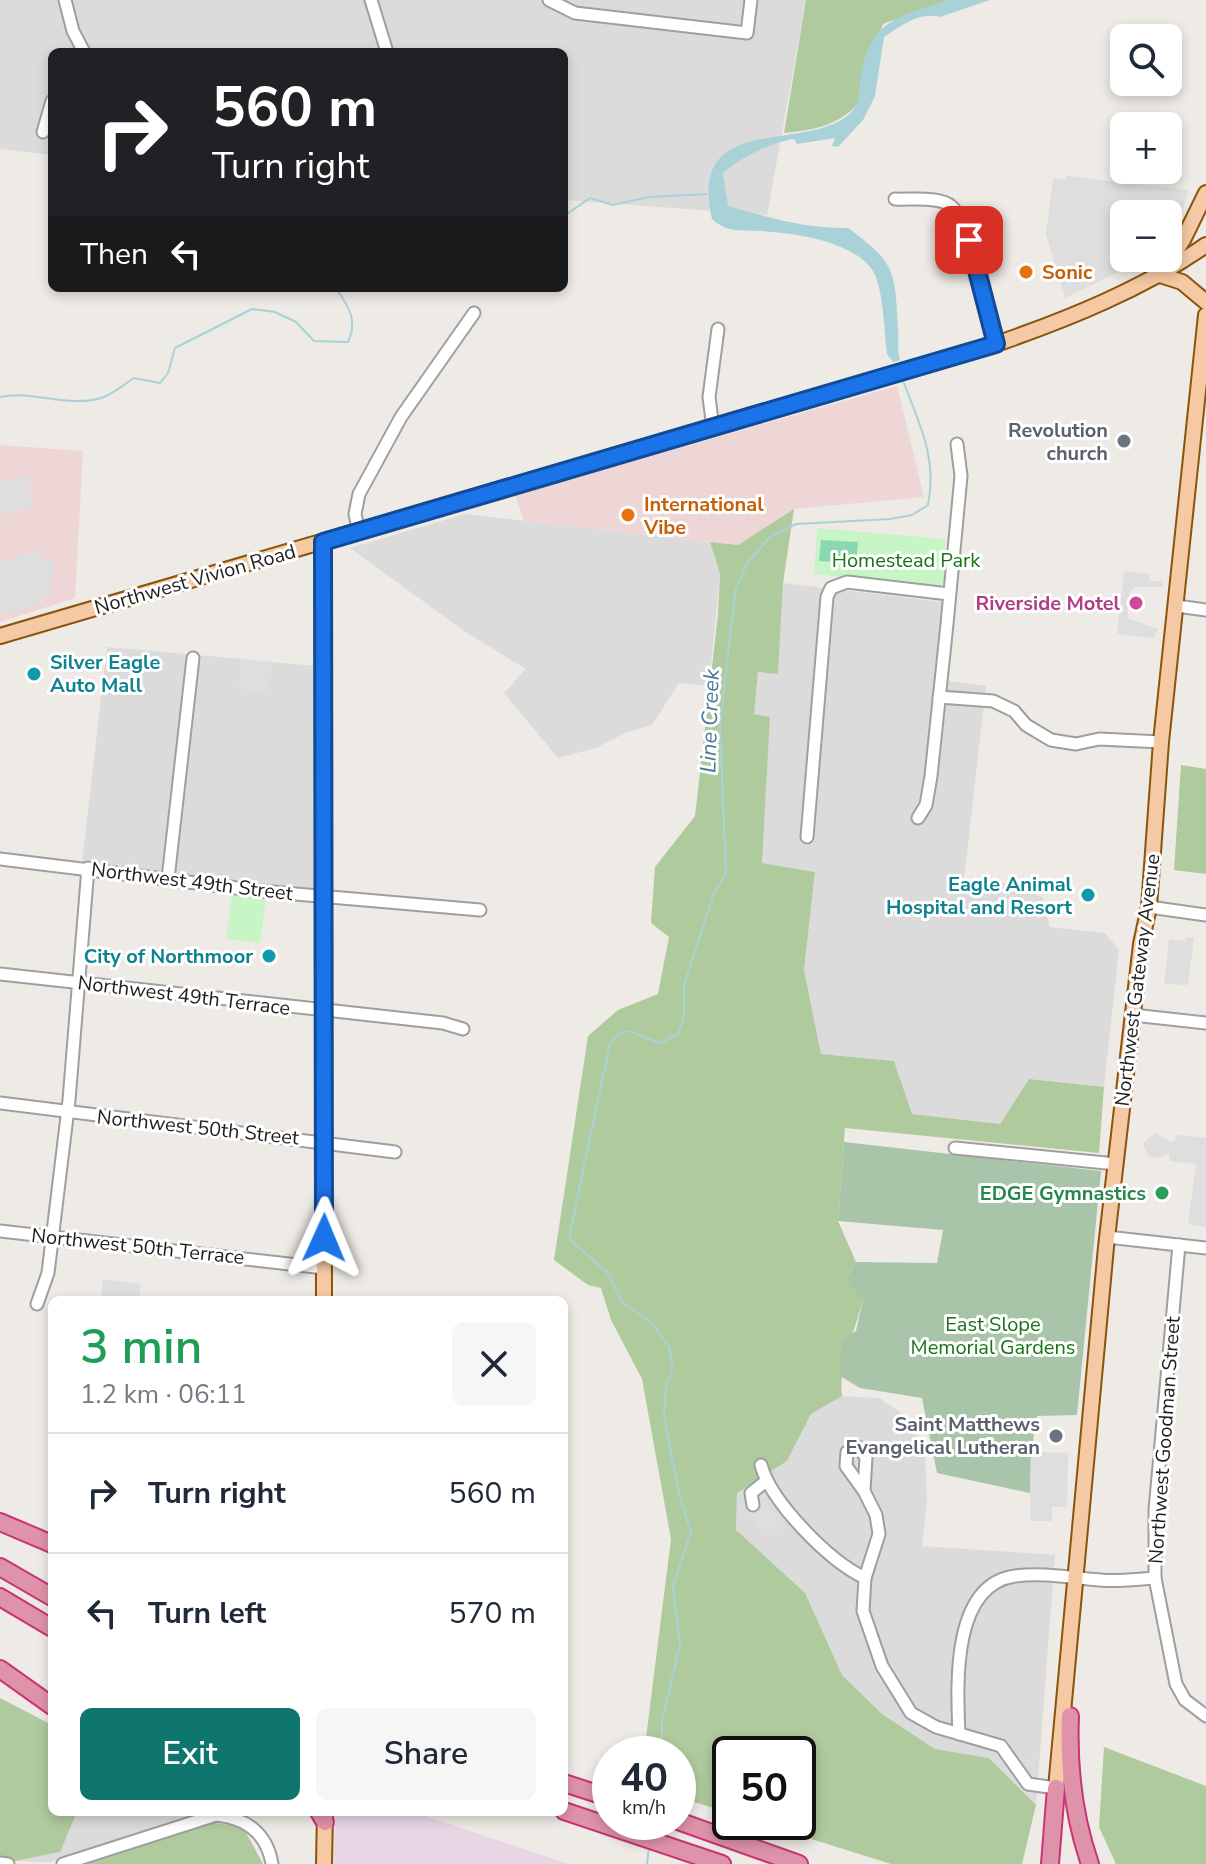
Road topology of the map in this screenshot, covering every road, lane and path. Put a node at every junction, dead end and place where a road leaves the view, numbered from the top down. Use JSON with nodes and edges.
{"nodes":[{"id":1,"x":65,"y":0,"type":"edge"},
{"id":2,"x":371,"y":0,"type":"edge"},
{"id":3,"x":549,"y":0,"type":"edge"},
{"id":4,"x":751,"y":0,"type":"edge"},
{"id":5,"x":82,"y":48,"type":"edge"},
{"id":6,"x":386,"y":48,"type":"edge"},
{"id":7,"x":48,"y":115,"type":"edge"},
{"id":8,"x":43,"y":132,"type":"dead end"},
{"id":9,"x":1206,"y":193,"type":"edge"},
{"id":10,"x":895,"y":199,"type":"dead end"},
{"id":11,"x":1206,"y":245,"type":"edge"},
{"id":12,"x":1160,"y":275,"type":"junction"},
{"id":13,"x":1206,"y":302,"type":"edge"},
{"id":14,"x":474,"y":313,"type":"dead end"},
{"id":15,"x":1206,"y":315,"type":"edge"},
{"id":16,"x":718,"y":329,"type":"dead end"},
{"id":17,"x":996,"y":344,"type":"junction"},
{"id":18,"x":713,"y":428,"type":"junction"},
{"id":19,"x":957,"y":444,"type":"dead end"},
{"id":20,"x":359,"y":532,"type":"junction"},
{"id":21,"x":323,"y":542,"type":"junction"},
{"id":22,"x":949,"y":594,"type":"junction"},
{"id":23,"x":1177,"y":606,"type":"junction"},
{"id":24,"x":1206,"y":610,"type":"edge"},
{"id":25,"x":0,"y":636,"type":"edge"},
{"id":26,"x":193,"y":658,"type":"dead end"},
{"id":27,"x":939,"y":697,"type":"junction"},
{"id":28,"x":1161,"y":742,"type":"junction"},
{"id":29,"x":918,"y":818,"type":"dead end"},
{"id":30,"x":807,"y":837,"type":"dead end"},
{"id":31,"x":0,"y":859,"type":"edge"},
{"id":32,"x":88,"y":868,"type":"junction"},
{"id":33,"x":168,"y":879,"type":"junction"},
{"id":34,"x":326,"y":895,"type":"junction"},
{"id":35,"x":1149,"y":907,"type":"junction"},
{"id":36,"x":480,"y":910,"type":"dead end"},
{"id":37,"x":1206,"y":915,"type":"edge"},
{"id":38,"x":0,"y":974,"type":"edge"},
{"id":39,"x":78,"y":983,"type":"junction"},
{"id":40,"x":325,"y":1012,"type":"junction"},
{"id":41,"x":1133,"y":1015,"type":"junction"},
{"id":42,"x":1206,"y":1023,"type":"edge"},
{"id":43,"x":463,"y":1029,"type":"dead end"},
{"id":44,"x":0,"y":1103,"type":"edge"},
{"id":45,"x":67,"y":1111,"type":"junction"},
{"id":46,"x":326,"y":1141,"type":"junction"},
{"id":47,"x":955,"y":1148,"type":"dead end"},
{"id":48,"x":395,"y":1152,"type":"dead end"},
{"id":49,"x":1116,"y":1164,"type":"junction"},
{"id":50,"x":0,"y":1231,"type":"edge"},
{"id":51,"x":52,"y":1236,"type":"junction"},
{"id":52,"x":1107,"y":1237,"type":"junction"},
{"id":53,"x":1179,"y":1245,"type":"junction"},
{"id":54,"x":1202,"y":1248,"type":"edge"},
{"id":55,"x":324,"y":1268,"type":"junction"},
{"id":56,"x":324,"y":1296,"type":"edge"},
{"id":57,"x":37,"y":1304,"type":"dead end"},
{"id":58,"x":761,"y":1465,"type":"dead end"},
{"id":59,"x":766,"y":1481,"type":"junction"},
{"id":60,"x":864,"y":1491,"type":"dead end"},
{"id":61,"x":753,"y":1505,"type":"dead end"},
{"id":62,"x":0,"y":1522,"type":"edge"},
{"id":63,"x":48,"y":1542,"type":"edge"},
{"id":64,"x":0,"y":1567,"type":"edge"},
{"id":65,"x":1076,"y":1577,"type":"junction"},
{"id":66,"x":865,"y":1578,"type":"junction"},
{"id":67,"x":1155,"y":1578,"type":"junction"},
{"id":68,"x":48,"y":1595,"type":"edge"},
{"id":69,"x":0,"y":1597,"type":"edge"},
{"id":70,"x":48,"y":1626,"type":"edge"},
{"id":71,"x":1070,"y":1646,"type":"junction"},
{"id":72,"x":0,"y":1669,"type":"edge"},
{"id":73,"x":48,"y":1703,"type":"edge"},
{"id":74,"x":1070,"y":1716,"type":"joint"},
{"id":75,"x":1206,"y":1716,"type":"edge"},
{"id":76,"x":959,"y":1734,"type":"junction"},
{"id":77,"x":568,"y":1784,"type":"edge"},
{"id":78,"x":1056,"y":1788,"type":"junction"},
{"id":79,"x":592,"y":1792,"type":"edge"},
{"id":80,"x":568,"y":1812,"type":"edge"},
{"id":81,"x":213,"y":1816,"type":"edge"},
{"id":82,"x":223,"y":1816,"type":"edge"},
{"id":83,"x":323,"y":1816,"type":"edge"},
{"id":84,"x":696,"y":1827,"type":"edge"},
{"id":85,"x":0,"y":1863,"type":"edge"},
{"id":86,"x":8,"y":1864,"type":"edge"},
{"id":87,"x":63,"y":1864,"type":"edge"},
{"id":88,"x":272,"y":1864,"type":"edge"},
{"id":89,"x":324,"y":1864,"type":"edge"},
{"id":90,"x":722,"y":1864,"type":"edge"},
{"id":91,"x":799,"y":1864,"type":"edge"},
{"id":92,"x":1050,"y":1864,"type":"edge"},
{"id":93,"x":1090,"y":1864,"type":"edge"}],
"edges":[{"from":1,"to":5,"type":"street"},
{"from":2,"to":6,"type":"street"},
{"from":3,"to":4,"type":"street"},
{"from":7,"to":8,"type":"street"},
{"from":9,"to":12,"type":"main road"},
{"from":10,"to":17,"type":"street"},
{"from":11,"to":12,"type":"main road","name":"Northwest Vivion Road"},
{"from":12,"to":13,"type":"main road"},
{"from":12,"to":17,"type":"main road","name":"Northwest Vivion Road"},
{"from":14,"to":20,"type":"street"},
{"from":15,"to":23,"type":"main road","name":"Northwest Gateway Avenue"},
{"from":16,"to":18,"type":"street"},
{"from":17,"to":18,"type":"main road","name":"Northwest Vivion Road"},
{"from":18,"to":20,"type":"main road","name":"Northwest Vivion Road"},
{"from":19,"to":22,"type":"street"},
{"from":20,"to":21,"type":"main road","name":"Northwest Vivion Road"},
{"from":21,"to":25,"type":"main road","name":"Northwest Vivion Road"},
{"from":21,"to":34,"type":"main road"},
{"from":22,"to":27,"type":"street"},
{"from":22,"to":30,"type":"street"},
{"from":23,"to":24,"type":"street"},
{"from":23,"to":28,"type":"main road","name":"Northwest Gateway Avenue"},
{"from":26,"to":33,"type":"street"},
{"from":27,"to":28,"type":"street"},
{"from":27,"to":29,"type":"street"},
{"from":28,"to":35,"type":"main road","name":"Northwest Gateway Avenue"},
{"from":31,"to":32,"type":"street","name":"Northwest 49th Street"},
{"from":32,"to":33,"type":"street","name":"Northwest 49th Street"},
{"from":32,"to":39,"type":"street"},
{"from":33,"to":34,"type":"street","name":"Northwest 49th Street"},
{"from":34,"to":36,"type":"street","name":"Northwest 49th Street"},
{"from":34,"to":40,"type":"main road"},
{"from":35,"to":37,"type":"street"},
{"from":35,"to":41,"type":"main road","name":"Northwest Gateway Avenue"},
{"from":38,"to":39,"type":"street","name":"Northwest 49th Terrace"},
{"from":39,"to":40,"type":"street","name":"Northwest 49th Terrace"},
{"from":39,"to":45,"type":"street"},
{"from":40,"to":43,"type":"street","name":"Northwest 49th Terrace"},
{"from":40,"to":46,"type":"main road"},
{"from":41,"to":42,"type":"street"},
{"from":41,"to":49,"type":"main road","name":"Northwest Gateway Avenue"},
{"from":44,"to":45,"type":"street","name":"Northwest 50th Street"},
{"from":45,"to":46,"type":"street","name":"Northwest 50th Street"},
{"from":45,"to":51,"type":"street"},
{"from":46,"to":48,"type":"street","name":"Northwest 50th Street"},
{"from":46,"to":55,"type":"main road"},
{"from":47,"to":49,"type":"street"},
{"from":49,"to":52,"type":"main road","name":"Northwest Gateway Avenue"},
{"from":50,"to":51,"type":"street","name":"Northwest 50th Terrace"},
{"from":51,"to":55,"type":"street","name":"Northwest 50th Terrace"},
{"from":51,"to":57,"type":"street"},
{"from":52,"to":53,"type":"street"},
{"from":52,"to":65,"type":"main road","name":"Northwest Gateway Avenue"},
{"from":53,"to":54,"type":"street"},
{"from":53,"to":67,"type":"street","name":"Northwest Goodman Street"},
{"from":55,"to":56,"type":"main road"},
{"from":58,"to":59,"type":"street"},
{"from":59,"to":61,"type":"street"},
{"from":59,"to":66,"type":"street"},
{"from":60,"to":66,"type":"street"},
{"from":62,"to":63,"type":"highway"},
{"from":64,"to":68,"type":"highway"},
{"from":65,"to":67,"type":"street"},
{"from":65,"to":71,"type":"main road","name":"Northwest Gateway Avenue"},
{"from":65,"to":76,"type":"street"},
{"from":66,"to":76,"type":"street"},
{"from":67,"to":75,"type":"street","name":"Northwest Goodman Street"},
{"from":69,"to":70,"type":"highway"},
{"from":71,"to":74,"type":"main road","name":"Northwest Gateway Avenue"},
{"from":71,"to":78,"type":"main road","name":"Northwest Gateway Avenue"},
{"from":72,"to":73,"type":"highway"},
{"from":74,"to":93,"type":"highway"},
{"from":76,"to":78,"type":"street"},
{"from":77,"to":79,"type":"highway"},
{"from":78,"to":92,"type":"highway"},
{"from":80,"to":90,"type":"highway"},
{"from":81,"to":87,"type":"street"},
{"from":82,"to":88,"type":"street"},
{"from":83,"to":89,"type":"main road"},
{"from":84,"to":91,"type":"highway"},
{"from":85,"to":86,"type":"street"}]}
